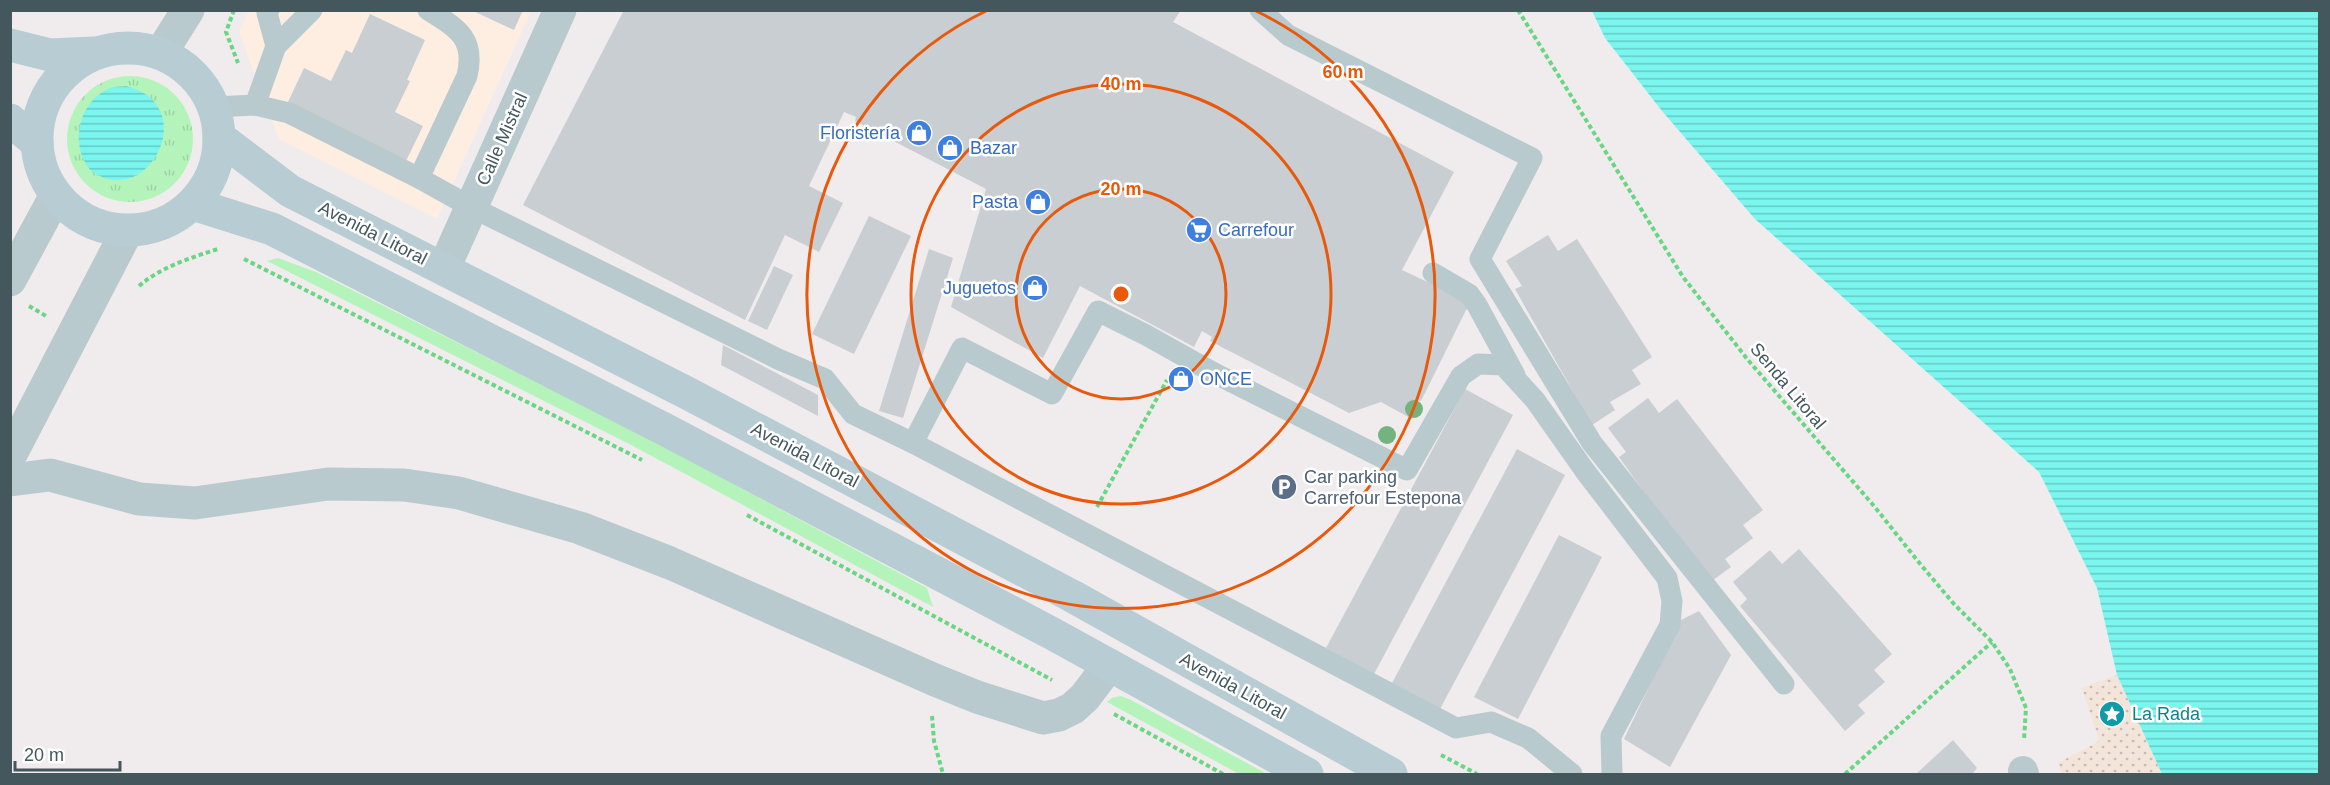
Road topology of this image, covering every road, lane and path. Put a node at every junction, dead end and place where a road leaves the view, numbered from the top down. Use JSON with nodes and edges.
{"nodes":[{"id":1,"x":188,"y":10,"type":"edge"},
{"id":2,"x":268,"y":10,"type":"edge"},
{"id":3,"x":312,"y":10,"type":"edge"},
{"id":4,"x":428,"y":10,"type":"edge"},
{"id":5,"x":560,"y":10,"type":"edge"},
{"id":6,"x":1260,"y":10,"type":"edge"},
{"id":7,"x":1518,"y":10,"type":"edge"},
{"id":8,"x":10,"y":45,"type":"edge"},
{"id":9,"x":276,"y":46,"type":"junction"},
{"id":10,"x":96,"y":53,"type":"junction"},
{"id":11,"x":161,"y":53,"type":"junction"},
{"id":12,"x":255,"y":105,"type":"junction"},
{"id":13,"x":10,"y":120,"type":"edge"},
{"id":14,"x":217,"y":123,"type":"junction"},
{"id":15,"x":37,"y":143,"type":"junction"},
{"id":16,"x":419,"y":178,"type":"junction"},
{"id":17,"x":56,"y":195,"type":"junction"},
{"id":18,"x":193,"y":204,"type":"junction"},
{"id":19,"x":471,"y":207,"type":"junction"},
{"id":20,"x":127,"y":231,"type":"junction"},
{"id":21,"x":220,"y":249,"type":"dead end"},
{"id":22,"x":238,"y":256,"type":"dead end"},
{"id":23,"x":444,"y":268,"type":"junction"},
{"id":24,"x":1433,"y":273,"type":"dead end"},
{"id":25,"x":15,"y":290,"type":"edge"},
{"id":26,"x":134,"y":290,"type":"dead end"},
{"id":27,"x":75,"y":333,"type":"junction"},
{"id":28,"x":1181,"y":354,"type":"junction"},
{"id":29,"x":1520,"y":383,"type":"junction"},
{"id":30,"x":913,"y":443,"type":"junction"},
{"id":31,"x":10,"y":456,"type":"edge"},
{"id":32,"x":648,"y":463,"type":"dead end"},
{"id":33,"x":10,"y":480,"type":"edge"},
{"id":34,"x":742,"y":512,"type":"dead end"},
{"id":35,"x":1084,"y":532,"type":"junction"},
{"id":36,"x":1992,"y":642,"type":"junction"},
{"id":37,"x":1109,"y":665,"type":"junction"},
{"id":38,"x":935,"y":680,"type":"junction"},
{"id":39,"x":1784,"y":684,"type":"dead end"},
{"id":40,"x":1085,"y":698,"type":"junction"},
{"id":41,"x":2023,"y":773,"type":"edge"},
{"id":42,"x":943,"y":774,"type":"edge"},
{"id":43,"x":1223,"y":774,"type":"edge"},
{"id":44,"x":1307,"y":774,"type":"edge"},
{"id":45,"x":1391,"y":774,"type":"edge"},
{"id":46,"x":1572,"y":774,"type":"edge"},
{"id":47,"x":1612,"y":774,"type":"edge"},
{"id":48,"x":1845,"y":774,"type":"edge"}],
"edges":[{"from":1,"to":11,"type":"street"},
{"from":2,"to":9,"type":"lane"},
{"from":3,"to":9,"type":"lane"},
{"from":4,"to":16,"type":"lane"},
{"from":5,"to":19,"type":"street","name":"Calle Mistral"},
{"from":6,"to":39,"type":"lane"},
{"from":7,"to":36,"type":"path","name":"Senda Litoral"},
{"from":8,"to":10,"type":"main road"},
{"from":9,"to":12,"type":"lane"},
{"from":10,"to":11,"type":"main road"},
{"from":10,"to":15,"type":"main road"},
{"from":11,"to":14,"type":"main road"},
{"from":12,"to":14,"type":"lane"},
{"from":12,"to":16,"type":"lane"},
{"from":13,"to":15,"type":"main road"},
{"from":14,"to":18,"type":"main road"},
{"from":14,"to":23,"type":"main road","name":"Avenida Litoral"},
{"from":15,"to":17,"type":"main road"},
{"from":16,"to":19,"type":"lane"},
{"from":17,"to":20,"type":"main road"},
{"from":17,"to":25,"type":"street"},
{"from":18,"to":20,"type":"main road"},
{"from":18,"to":37,"type":"main road"},
{"from":19,"to":23,"type":"street","name":"Calle Mistral"},
{"from":19,"to":30,"type":"lane"},
{"from":20,"to":27,"type":"street"},
{"from":21,"to":26,"type":"path"},
{"from":22,"to":32,"type":"path"},
{"from":23,"to":45,"type":"main road","name":"Avenida Litoral"},
{"from":24,"to":29,"type":"lane"},
{"from":25,"to":27,"type":"path"},
{"from":27,"to":31,"type":"street"},
{"from":28,"to":29,"type":"lane"},
{"from":28,"to":30,"type":"lane"},
{"from":28,"to":35,"type":"path"},
{"from":29,"to":47,"type":"lane"},
{"from":30,"to":35,"type":"lane"},
{"from":33,"to":38,"type":"street"},
{"from":34,"to":40,"type":"path"},
{"from":35,"to":46,"type":"lane"},
{"from":36,"to":41,"type":"path","name":"Senda Litoral"},
{"from":36,"to":48,"type":"path"},
{"from":37,"to":40,"type":"street"},
{"from":37,"to":44,"type":"main road"},
{"from":38,"to":40,"type":"street"},
{"from":38,"to":42,"type":"path"},
{"from":40,"to":43,"type":"path"}]}
